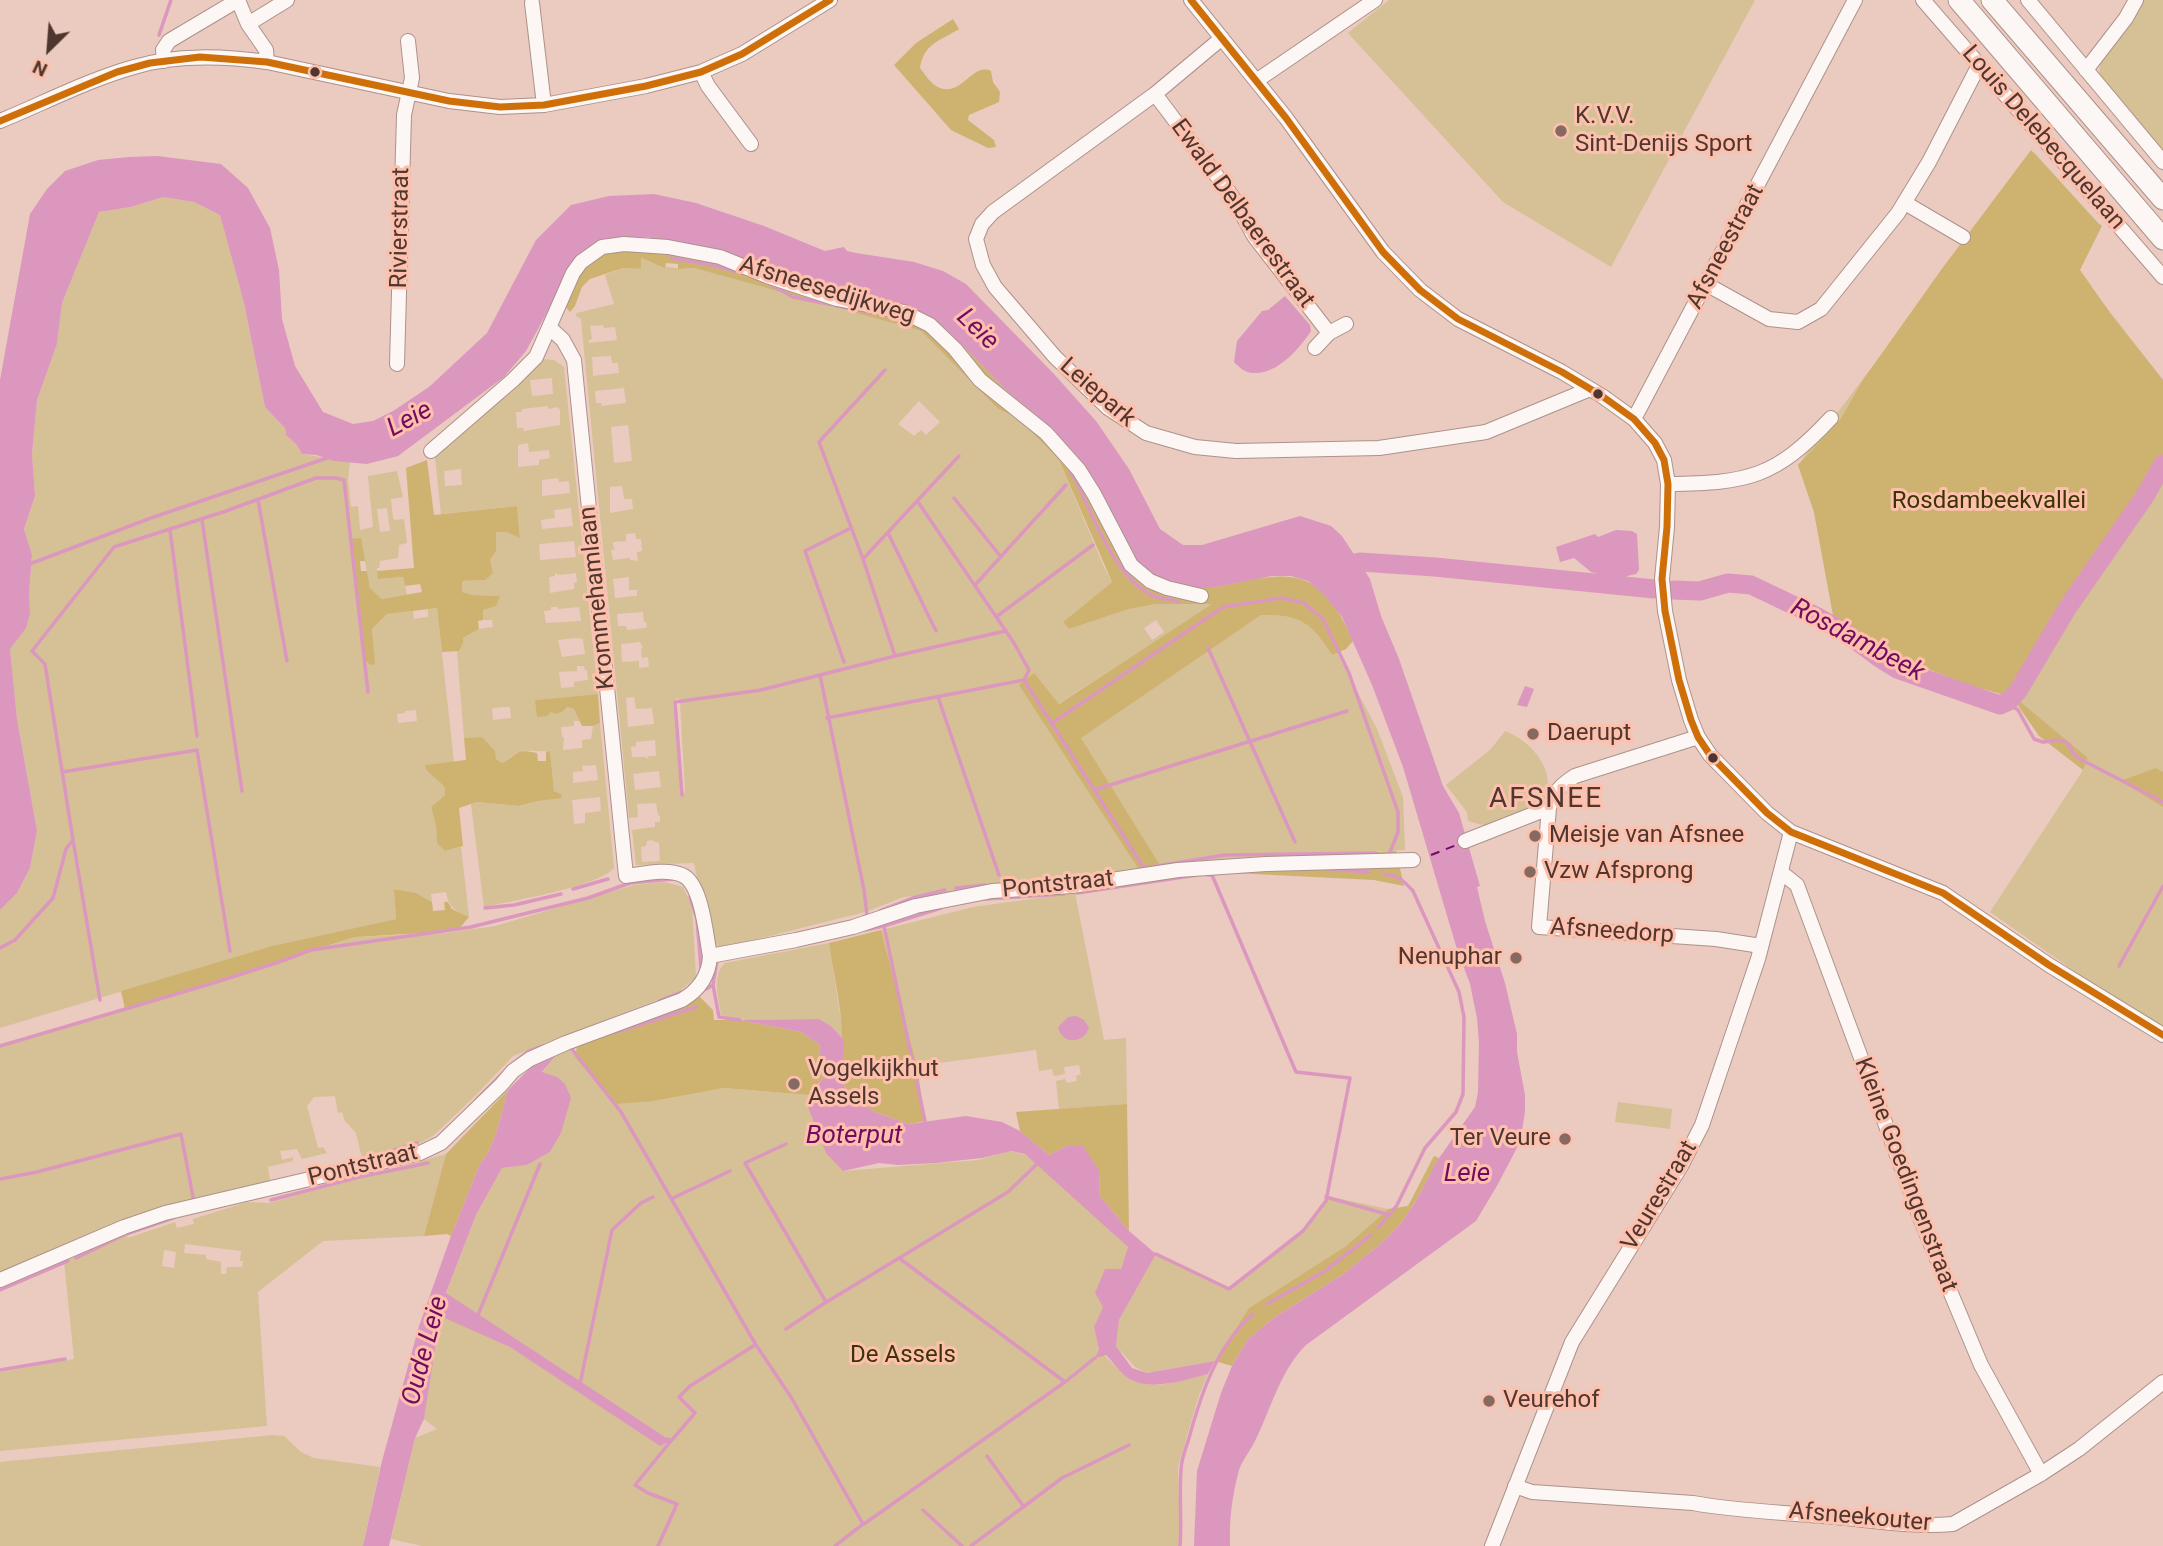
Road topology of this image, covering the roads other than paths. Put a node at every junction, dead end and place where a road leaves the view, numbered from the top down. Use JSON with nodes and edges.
{"nodes":[{"id":1,"x":238,"y":0,"type":"edge"},
{"id":2,"x":287,"y":0,"type":"edge"},
{"id":3,"x":830,"y":0,"type":"edge"},
{"id":4,"x":1191,"y":0,"type":"edge"},
{"id":5,"x":1375,"y":0,"type":"edge"},
{"id":6,"x":1855,"y":0,"type":"edge"},
{"id":7,"x":1923,"y":0,"type":"edge"},
{"id":8,"x":1959,"y":0,"type":"edge"},
{"id":9,"x":1992,"y":0,"type":"edge"},
{"id":10,"x":2028,"y":0,"type":"edge"},
{"id":11,"x":2136,"y":0,"type":"edge"},
{"id":12,"x":532,"y":3,"type":"dead end"},
{"id":13,"x":248,"y":24,"type":"junction"},
{"id":14,"x":1222,"y":38,"type":"junction"},
{"id":15,"x":408,"y":41,"type":"dead end"},
{"id":16,"x":163,"y":61,"type":"junction"},
{"id":17,"x":267,"y":62,"type":"junction"},
{"id":18,"x":1979,"y":65,"type":"junction"},
{"id":19,"x":2086,"y":70,"type":"junction"},
{"id":20,"x":701,"y":72,"type":"junction"},
{"id":21,"x":1256,"y":81,"type":"junction"},
{"id":22,"x":409,"y":93,"type":"junction"},
{"id":23,"x":1155,"y":94,"type":"junction"},
{"id":24,"x":544,"y":105,"type":"junction"},
{"id":25,"x":1,"y":119,"type":"edge"},
{"id":26,"x":751,"y":144,"type":"dead end"},
{"id":27,"x":2163,"y":162,"type":"edge"},
{"id":28,"x":2163,"y":199,"type":"edge"},
{"id":29,"x":1905,"y":203,"type":"junction"},
{"id":30,"x":1963,"y":237,"type":"dead end"},
{"id":31,"x":2163,"y":239,"type":"edge"},
{"id":32,"x":2163,"y":277,"type":"edge"},
{"id":33,"x":1706,"y":284,"type":"junction"},
{"id":34,"x":1346,"y":324,"type":"dead end"},
{"id":35,"x":550,"y":328,"type":"junction"},
{"id":36,"x":1329,"y":333,"type":"junction"},
{"id":37,"x":1315,"y":348,"type":"dead end"},
{"id":38,"x":397,"y":364,"type":"dead end"},
{"id":39,"x":1590,"y":389,"type":"junction"},
{"id":40,"x":1831,"y":418,"type":"dead end"},
{"id":41,"x":1634,"y":419,"type":"junction"},
{"id":42,"x":430,"y":451,"type":"dead end"},
{"id":43,"x":1668,"y":484,"type":"junction"},
{"id":44,"x":1201,"y":596,"type":"dead end"},
{"id":45,"x":1698,"y":737,"type":"junction"},
{"id":46,"x":1549,"y":808,"type":"junction"},
{"id":47,"x":1791,"y":832,"type":"junction"},
{"id":48,"x":1465,"y":841,"type":"dead end"},
{"id":49,"x":1413,"y":860,"type":"dead end"},
{"id":50,"x":1782,"y":873,"type":"junction"},
{"id":51,"x":1762,"y":946,"type":"junction"},
{"id":52,"x":710,"y":956,"type":"junction"},
{"id":53,"x":2163,"y":1035,"type":"edge"},
{"id":54,"x":0,"y":1280,"type":"edge"},
{"id":55,"x":2163,"y":1382,"type":"edge"},
{"id":56,"x":2041,"y":1474,"type":"junction"},
{"id":57,"x":1515,"y":1486,"type":"junction"},
{"id":58,"x":1492,"y":1546,"type":"edge"}],
"edges":[{"from":1,"to":13,"type":"street"},
{"from":1,"to":16,"type":"street"},
{"from":2,"to":13,"type":"street"},
{"from":3,"to":20,"type":"street"},
{"from":4,"to":14,"type":"street"},
{"from":5,"to":21,"type":"street"},
{"from":6,"to":33,"type":"street","name":"Afsneestraat"},
{"from":7,"to":18,"type":"street","name":"Louis Delebecquelaan"},
{"from":8,"to":31,"type":"highway"},
{"from":9,"to":28,"type":"highway"},
{"from":10,"to":19,"type":"street"},
{"from":11,"to":19,"type":"street"},
{"from":12,"to":24,"type":"street"},
{"from":13,"to":17,"type":"street"},
{"from":14,"to":21,"type":"street"},
{"from":14,"to":23,"type":"street","name":"Leiepark"},
{"from":15,"to":22,"type":"street","name":"Rivierstraat"},
{"from":16,"to":17,"type":"street"},
{"from":16,"to":25,"type":"street"},
{"from":17,"to":22,"type":"street"},
{"from":18,"to":29,"type":"street"},
{"from":18,"to":32,"type":"street","name":"Louis Delebecquelaan"},
{"from":19,"to":27,"type":"street"},
{"from":20,"to":24,"type":"street"},
{"from":20,"to":26,"type":"street"},
{"from":21,"to":39,"type":"street"},
{"from":22,"to":24,"type":"street"},
{"from":22,"to":38,"type":"street","name":"Rivierstraat"},
{"from":23,"to":36,"type":"street","name":"Ewald Delbaerestraat"},
{"from":23,"to":39,"type":"street","name":"Leiepark"},
{"from":29,"to":30,"type":"street"},
{"from":29,"to":33,"type":"street"},
{"from":33,"to":41,"type":"street","name":"Afsneestraat"},
{"from":34,"to":36,"type":"street","name":"Ewald Delbaerestraat"},
{"from":35,"to":42,"type":"street","name":"Afsneesedijkweg"},
{"from":35,"to":44,"type":"street","name":"Afsneesedijkweg"},
{"from":35,"to":52,"type":"street","name":"Krommehamlaan"},
{"from":36,"to":37,"type":"street","name":"Ewald Delbaerestraat"},
{"from":39,"to":41,"type":"street"},
{"from":40,"to":43,"type":"street"},
{"from":41,"to":43,"type":"street"},
{"from":43,"to":45,"type":"street"},
{"from":45,"to":46,"type":"street"},
{"from":45,"to":47,"type":"street"},
{"from":46,"to":48,"type":"street"},
{"from":46,"to":51,"type":"street","name":"Afsneedorp"},
{"from":47,"to":50,"type":"street","name":"Veurestraat"},
{"from":47,"to":53,"type":"street"},
{"from":49,"to":52,"type":"street","name":"Pontstraat"},
{"from":50,"to":51,"type":"street","name":"Veurestraat"},
{"from":50,"to":56,"type":"street","name":"Kleine Goedingenstraat"},
{"from":51,"to":57,"type":"street","name":"Veurestraat"},
{"from":52,"to":54,"type":"street","name":"Pontstraat"},
{"from":55,"to":56,"type":"street","name":"Afsneekouter"},
{"from":56,"to":57,"type":"street","name":"Afsneekouter"},
{"from":57,"to":58,"type":"street","name":"Veurestraat"}]}
